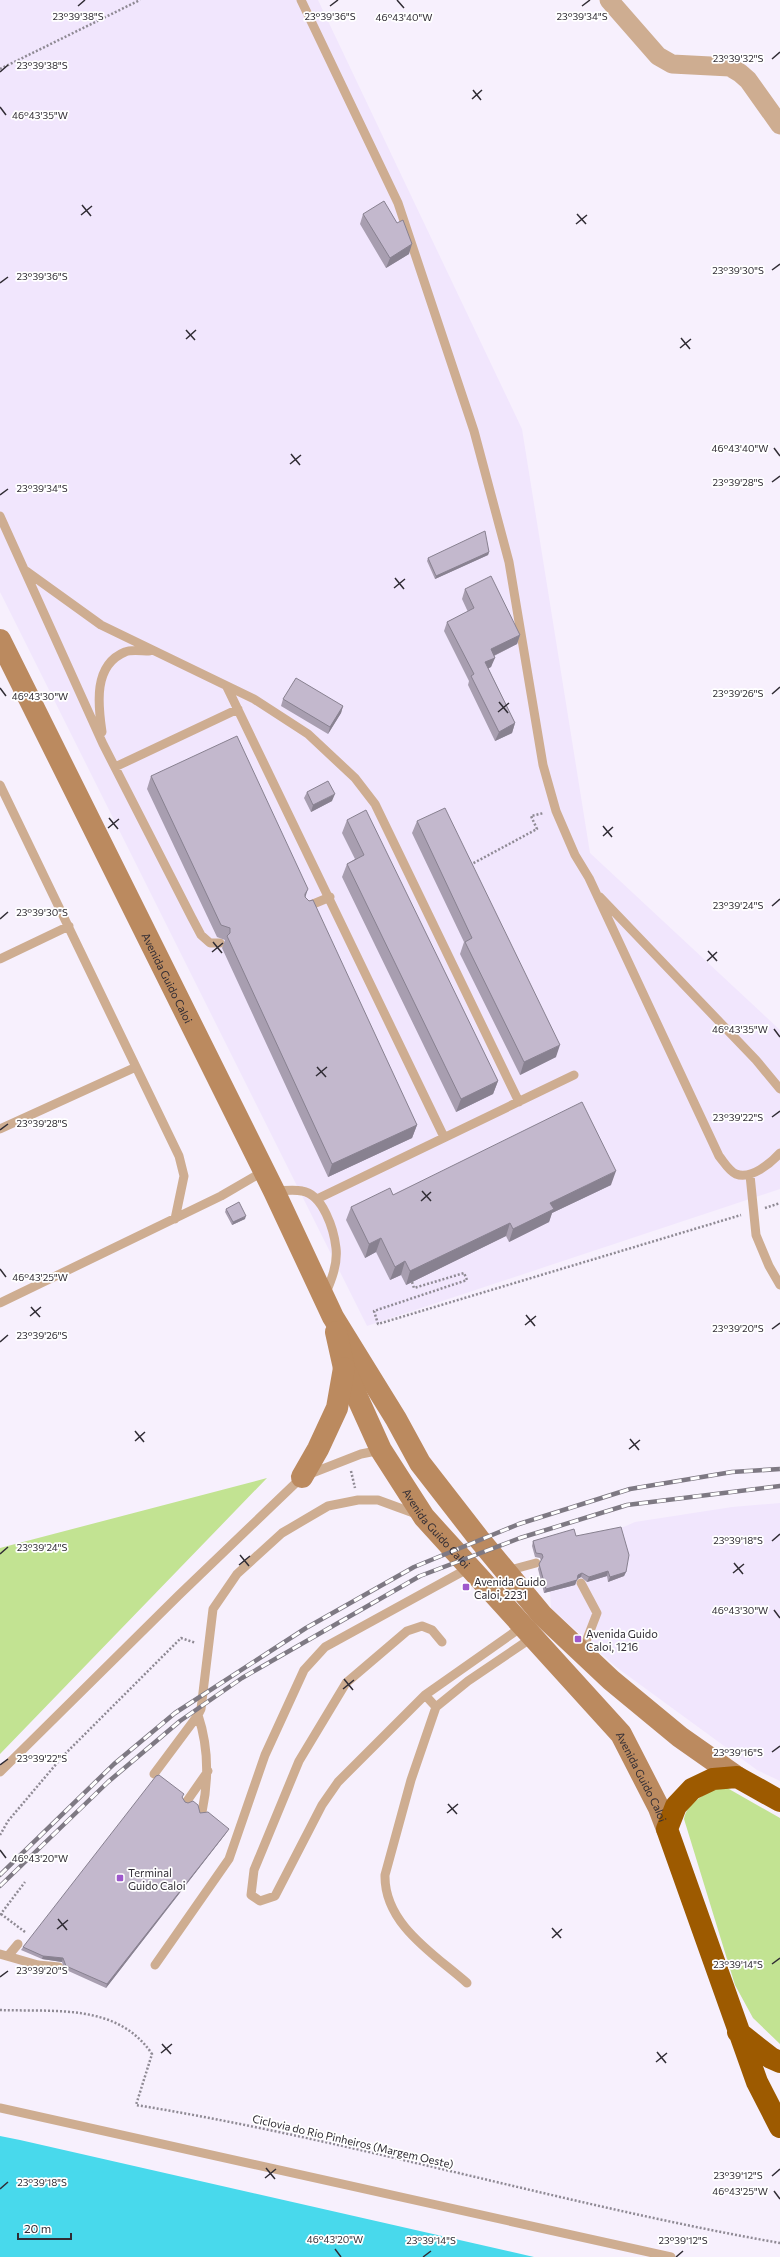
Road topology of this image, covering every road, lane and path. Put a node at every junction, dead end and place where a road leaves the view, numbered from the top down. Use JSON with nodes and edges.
{"nodes":[{"id":1,"x":140,"y":0,"type":"edge"},
{"id":2,"x":301,"y":0,"type":"edge"},
{"id":3,"x":609,"y":0,"type":"edge"},
{"id":4,"x":0,"y":69,"type":"edge"},
{"id":5,"x":780,"y":125,"type":"edge"},
{"id":6,"x":0,"y":516,"type":"edge"},
{"id":7,"x":26,"y":571,"type":"junction"},
{"id":8,"x":0,"y":640,"type":"edge"},
{"id":9,"x":151,"y":651,"type":"junction"},
{"id":10,"x":227,"y":687,"type":"junction"},
{"id":11,"x":238,"y":709,"type":"junction"},
{"id":12,"x":103,"y":744,"type":"junction"},
{"id":13,"x":115,"y":767,"type":"junction"},
{"id":14,"x":0,"y":785,"type":"edge"},
{"id":15,"x":531,"y":816,"type":"dead end"},
{"id":16,"x":465,"y":860,"type":"edge"},
{"id":17,"x":595,"y":891,"type":"junction"},
{"id":18,"x":330,"y":897,"type":"junction"},
{"id":19,"x":306,"y":907,"type":"edge"},
{"id":20,"x":69,"y":926,"type":"junction"},
{"id":21,"x":220,"y":943,"type":"dead end"},
{"id":22,"x":0,"y":959,"type":"edge"},
{"id":23,"x":136,"y":1067,"type":"junction"},
{"id":24,"x":574,"y":1075,"type":"dead end"},
{"id":25,"x":780,"y":1089,"type":"edge"},
{"id":26,"x":519,"y":1102,"type":"junction"},
{"id":27,"x":0,"y":1129,"type":"edge"},
{"id":28,"x":444,"y":1137,"type":"junction"},
{"id":29,"x":780,"y":1153,"type":"edge"},
{"id":30,"x":264,"y":1171,"type":"junction"},
{"id":31,"x":750,"y":1175,"type":"junction"},
{"id":32,"x":274,"y":1191,"type":"junction"},
{"id":33,"x":317,"y":1199,"type":"junction"},
{"id":34,"x":780,"y":1203,"type":"edge"},
{"id":35,"x":757,"y":1210,"type":"dead end"},
{"id":36,"x":742,"y":1214,"type":"dead end"},
{"id":37,"x":175,"y":1219,"type":"junction"},
{"id":38,"x":412,"y":1282,"type":"edge"},
{"id":39,"x":780,"y":1285,"type":"edge"},
{"id":40,"x":0,"y":1303,"type":"edge"},
{"id":41,"x":328,"y":1308,"type":"junction"},
{"id":42,"x":344,"y":1368,"type":"junction"},
{"id":43,"x":381,"y":1450,"type":"junction"},
{"id":44,"x":420,"y":1462,"type":"junction"},
{"id":45,"x":302,"y":1477,"type":"junction"},
{"id":46,"x":424,"y":1517,"type":"junction"},
{"id":47,"x":536,"y":1563,"type":"dead end"},
{"id":48,"x":469,"y":1568,"type":"junction"},
{"id":49,"x":506,"y":1571,"type":"junction"},
{"id":50,"x":581,"y":1583,"type":"dead end"},
{"id":51,"x":528,"y":1632,"type":"junction"},
{"id":52,"x":442,"y":1642,"type":"dead end"},
{"id":53,"x":207,"y":1652,"type":"junction"},
{"id":54,"x":582,"y":1652,"type":"junction"},
{"id":55,"x":425,"y":1695,"type":"junction"},
{"id":56,"x":436,"y":1707,"type":"junction"},
{"id":57,"x":198,"y":1715,"type":"junction"},
{"id":58,"x":208,"y":1770,"type":"junction"},
{"id":59,"x":0,"y":1772,"type":"edge"},
{"id":60,"x":154,"y":1774,"type":"dead end"},
{"id":61,"x":737,"y":1777,"type":"junction"},
{"id":62,"x":187,"y":1801,"type":"edge"},
{"id":63,"x":780,"y":1801,"type":"edge"},
{"id":64,"x":202,"y":1812,"type":"edge"},
{"id":65,"x":667,"y":1828,"type":"junction"},
{"id":66,"x":0,"y":1835,"type":"edge"},
{"id":67,"x":25,"y":1882,"type":"dead end"},
{"id":68,"x":1,"y":1914,"type":"edge"},
{"id":69,"x":31,"y":1937,"type":"edge"},
{"id":70,"x":18,"y":1944,"type":"dead end"},
{"id":71,"x":4,"y":1955,"type":"edge"},
{"id":72,"x":155,"y":1965,"type":"dead end"},
{"id":73,"x":59,"y":1967,"type":"dead end"},
{"id":74,"x":467,"y":1983,"type":"dead end"},
{"id":75,"x":0,"y":2010,"type":"edge"},
{"id":76,"x":738,"y":2032,"type":"junction"},
{"id":77,"x":780,"y":2062,"type":"edge"},
{"id":78,"x":0,"y":2108,"type":"edge"},
{"id":79,"x":780,"y":2127,"type":"edge"},
{"id":80,"x":780,"y":2243,"type":"edge"},
{"id":81,"x":671,"y":2257,"type":"edge"}],
"edges":[{"from":1,"to":4,"type":"path"},
{"from":2,"to":17,"type":"lane"},
{"from":3,"to":5,"type":"street"},
{"from":6,"to":7,"type":"lane"},
{"from":7,"to":9,"type":"lane"},
{"from":7,"to":12,"type":"lane"},
{"from":8,"to":30,"type":"main road","name":"Avenida Guido Caloi"},
{"from":9,"to":10,"type":"lane"},
{"from":9,"to":12,"type":"lane"},
{"from":10,"to":11,"type":"lane"},
{"from":10,"to":26,"type":"lane"},
{"from":11,"to":13,"type":"lane"},
{"from":11,"to":18,"type":"lane"},
{"from":12,"to":13,"type":"lane"},
{"from":13,"to":21,"type":"lane"},
{"from":14,"to":20,"type":"lane"},
{"from":15,"to":16,"type":"path"},
{"from":17,"to":25,"type":"lane"},
{"from":17,"to":31,"type":"lane"},
{"from":18,"to":19,"type":"lane"},
{"from":18,"to":28,"type":"lane"},
{"from":20,"to":22,"type":"lane"},
{"from":20,"to":23,"type":"lane"},
{"from":23,"to":27,"type":"lane"},
{"from":23,"to":37,"type":"lane"},
{"from":24,"to":26,"type":"lane"},
{"from":26,"to":28,"type":"lane"},
{"from":28,"to":33,"type":"lane"},
{"from":29,"to":31,"type":"lane"},
{"from":30,"to":32,"type":"main road","name":"Avenida Guido Caloi"},
{"from":30,"to":37,"type":"lane"},
{"from":31,"to":39,"type":"lane"},
{"from":32,"to":33,"type":"lane"},
{"from":32,"to":41,"type":"main road","name":"Avenida Guido Caloi"},
{"from":33,"to":41,"type":"lane"},
{"from":34,"to":35,"type":"path"},
{"from":36,"to":38,"type":"path"},
{"from":37,"to":40,"type":"lane"},
{"from":41,"to":42,"type":"main road","name":"Avenida Guido Caloi"},
{"from":41,"to":44,"type":"main road","name":"Avenida Guido Caloi"},
{"from":42,"to":43,"type":"main road","name":"Avenida Guido Caloi"},
{"from":42,"to":45,"type":"main road"},
{"from":43,"to":44,"type":"main road"},
{"from":43,"to":45,"type":"lane"},
{"from":43,"to":46,"type":"main road","name":"Avenida Guido Caloi"},
{"from":44,"to":49,"type":"main road","name":"Avenida Guido Caloi"},
{"from":45,"to":59,"type":"lane"},
{"from":46,"to":48,"type":"main road","name":"Avenida Guido Caloi"},
{"from":46,"to":53,"type":"lane"},
{"from":47,"to":49,"type":"lane"},
{"from":48,"to":51,"type":"main road","name":"Avenida Guido Caloi"},
{"from":48,"to":72,"type":"lane"},
{"from":49,"to":54,"type":"main road","name":"Avenida Guido Caloi"},
{"from":50,"to":54,"type":"lane"},
{"from":51,"to":55,"type":"lane"},
{"from":51,"to":56,"type":"lane"},
{"from":51,"to":65,"type":"main road","name":"Avenida Guido Caloi"},
{"from":52,"to":55,"type":"lane"},
{"from":53,"to":57,"type":"lane"},
{"from":53,"to":66,"type":"path"},
{"from":54,"to":61,"type":"main road","name":"Avenida Guido Caloi"},
{"from":55,"to":56,"type":"lane"},
{"from":56,"to":74,"type":"lane"},
{"from":57,"to":58,"type":"lane"},
{"from":57,"to":60,"type":"lane"},
{"from":58,"to":62,"type":"lane"},
{"from":58,"to":64,"type":"lane"},
{"from":61,"to":63,"type":"highway"},
{"from":61,"to":65,"type":"highway"},
{"from":65,"to":76,"type":"highway"},
{"from":67,"to":68,"type":"path"},
{"from":68,"to":69,"type":"path"},
{"from":70,"to":71,"type":"lane"},
{"from":71,"to":73,"type":"lane"},
{"from":75,"to":80,"type":"path","name":"Ciclovia do Rio Pinheiros (Margem Oeste)"},
{"from":76,"to":77,"type":"highway"},
{"from":76,"to":79,"type":"highway"},
{"from":78,"to":81,"type":"lane"}]}
